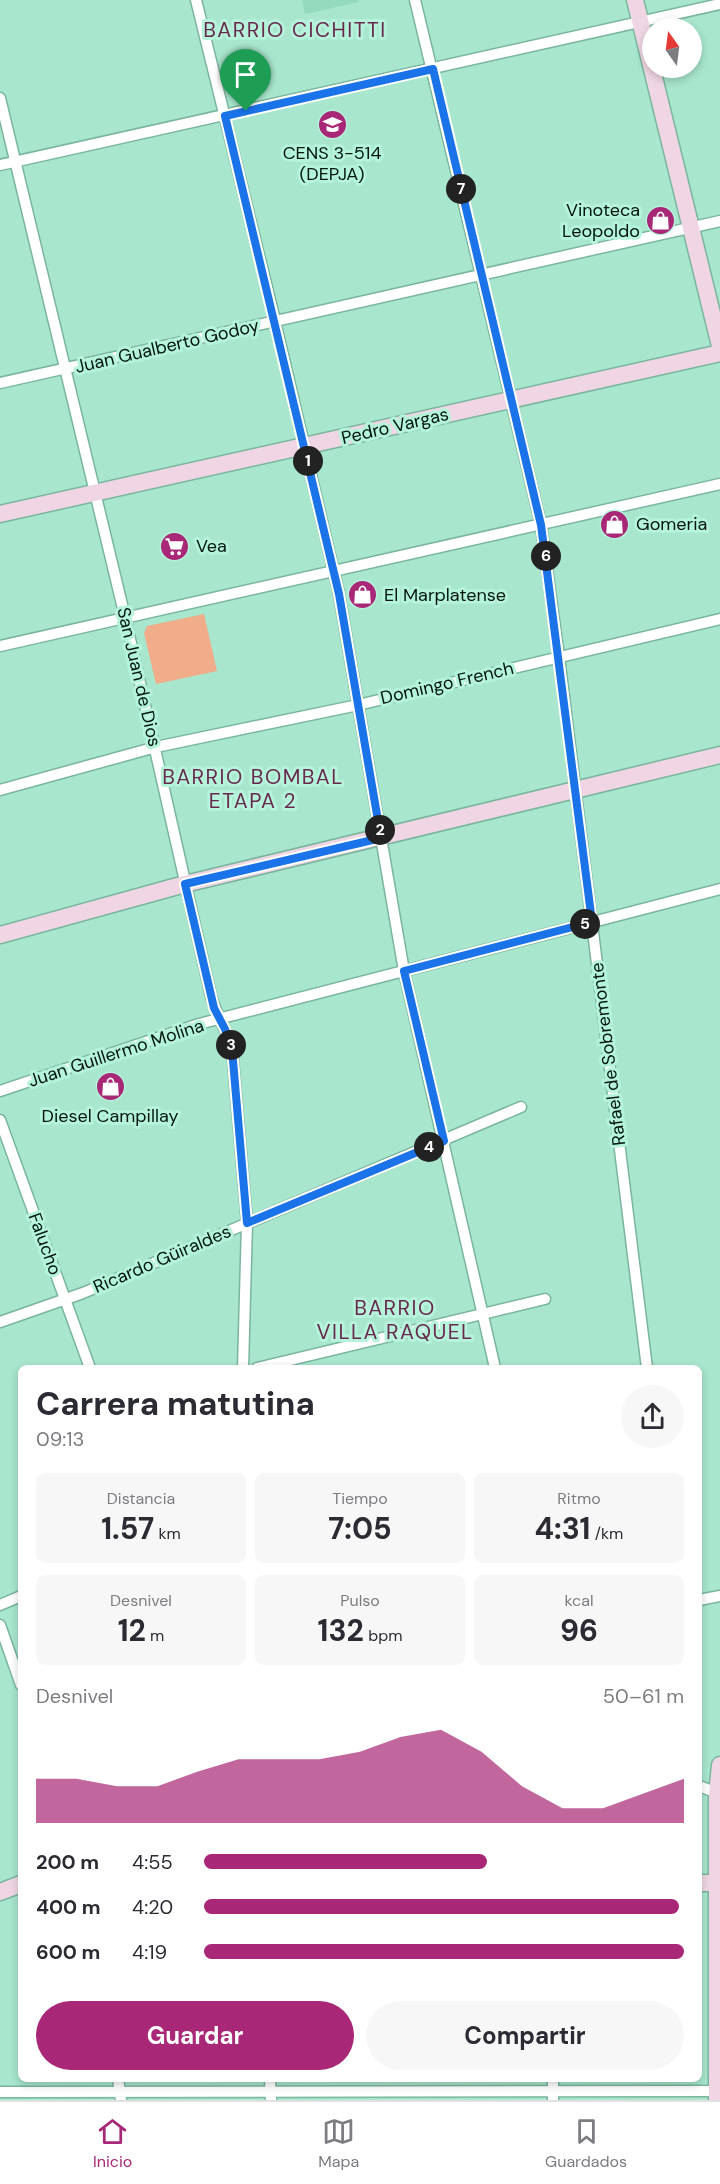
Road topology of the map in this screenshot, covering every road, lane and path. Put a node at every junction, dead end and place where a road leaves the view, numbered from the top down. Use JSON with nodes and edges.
{"nodes":[{"id":1,"x":196,"y":0,"type":"edge"},
{"id":2,"x":415,"y":0,"type":"edge"},
{"id":3,"x":635,"y":0,"type":"edge"},
{"id":4,"x":720,"y":4,"type":"edge"},
{"id":5,"x":640,"y":22,"type":"junction"},
{"id":6,"x":433,"y":69,"type":"junction"},
{"id":7,"x":0,"y":98,"type":"edge"},
{"id":8,"x":225,"y":116,"type":"junction"},
{"id":9,"x":15,"y":161,"type":"junction"},
{"id":10,"x":0,"y":165,"type":"edge"},
{"id":11,"x":720,"y":221,"type":"edge"},
{"id":12,"x":692,"y":228,"type":"junction"},
{"id":13,"x":482,"y":275,"type":"junction"},
{"id":14,"x":275,"y":322,"type":"junction"},
{"id":15,"x":720,"y":346,"type":"edge"},
{"id":16,"x":720,"y":353,"type":"edge"},
{"id":17,"x":66,"y":368,"type":"junction"},
{"id":18,"x":0,"y":383,"type":"edge"},
{"id":19,"x":512,"y":399,"type":"junction"},
{"id":20,"x":304,"y":446,"type":"junction"},
{"id":21,"x":720,"y":484,"type":"edge"},
{"id":22,"x":96,"y":492,"type":"junction"},
{"id":23,"x":0,"y":514,"type":"edge"},
{"id":24,"x":541,"y":525,"type":"junction"},
{"id":25,"x":333,"y":571,"type":"junction"},
{"id":26,"x":125,"y":618,"type":"junction"},
{"id":27,"x":720,"y":618,"type":"edge"},
{"id":28,"x":0,"y":646,"type":"edge"},
{"id":29,"x":560,"y":657,"type":"junction"},
{"id":30,"x":358,"y":705,"type":"junction"},
{"id":31,"x":156,"y":747,"type":"junction"},
{"id":32,"x":720,"y":755,"type":"edge"},
{"id":33,"x":576,"y":788,"type":"junction"},
{"id":34,"x":0,"y":790,"type":"edge"},
{"id":35,"x":381,"y":838,"type":"junction"},
{"id":36,"x":185,"y":884,"type":"junction"},
{"id":37,"x":720,"y":889,"type":"edge"},
{"id":38,"x":592,"y":922,"type":"junction"},
{"id":39,"x":0,"y":935,"type":"edge"},
{"id":40,"x":404,"y":971,"type":"junction"},
{"id":41,"x":219,"y":1019,"type":"junction"},
{"id":42,"x":0,"y":1091,"type":"edge"},
{"id":43,"x":521,"y":1107,"type":"dead end"},
{"id":44,"x":0,"y":1120,"type":"edge"},
{"id":45,"x":444,"y":1141,"type":"junction"},
{"id":46,"x":247,"y":1223,"type":"junction"},
{"id":47,"x":65,"y":1299,"type":"junction"},
{"id":48,"x":545,"y":1299,"type":"dead end"},
{"id":49,"x":483,"y":1313,"type":"junction"},
{"id":50,"x":0,"y":1322,"type":"edge"},
{"id":51,"x":89,"y":1365,"type":"edge"},
{"id":52,"x":243,"y":1365,"type":"edge"},
{"id":53,"x":269,"y":1365,"type":"edge"},
{"id":54,"x":494,"y":1365,"type":"edge"},
{"id":55,"x":647,"y":1365,"type":"edge"},
{"id":56,"x":720,"y":1596,"type":"edge"},
{"id":57,"x":18,"y":1597,"type":"edge"},
{"id":58,"x":702,"y":1599,"type":"edge"},
{"id":59,"x":0,"y":1605,"type":"edge"},
{"id":60,"x":0,"y":1625,"type":"edge"},
{"id":61,"x":18,"y":1676,"type":"edge"},
{"id":62,"x":720,"y":1765,"type":"edge"},
{"id":63,"x":702,"y":1787,"type":"edge"},
{"id":64,"x":719,"y":1795,"type":"edge"},
{"id":65,"x":702,"y":1883,"type":"edge"},
{"id":66,"x":718,"y":1883,"type":"edge"},
{"id":67,"x":18,"y":1885,"type":"edge"},
{"id":68,"x":0,"y":1892,"type":"edge"},
{"id":69,"x":719,"y":2026,"type":"edge"},
{"id":70,"x":0,"y":2092,"type":"edge"},
{"id":71,"x":120,"y":2096,"type":"edge"},
{"id":72,"x":271,"y":2096,"type":"edge"},
{"id":73,"x":553,"y":2096,"type":"edge"},
{"id":74,"x":717,"y":2096,"type":"edge"}],
"edges":[{"from":1,"to":8,"type":"street"},
{"from":2,"to":6,"type":"street","name":"Rafael de Sobremonte"},
{"from":3,"to":5,"type":"street"},
{"from":4,"to":5,"type":"street"},
{"from":5,"to":6,"type":"street"},
{"from":5,"to":12,"type":"street"},
{"from":6,"to":8,"type":"street"},
{"from":6,"to":13,"type":"street","name":"Rafael de Sobremonte"},
{"from":7,"to":9,"type":"street","name":"San Juan de Dios"},
{"from":8,"to":9,"type":"street"},
{"from":8,"to":14,"type":"street"},
{"from":9,"to":10,"type":"street"},
{"from":9,"to":17,"type":"street","name":"San Juan de Dios"},
{"from":11,"to":12,"type":"street","name":"Juan Gualberto Godoy"},
{"from":12,"to":13,"type":"street","name":"Juan Gualberto Godoy"},
{"from":12,"to":15,"type":"street"},
{"from":13,"to":14,"type":"street","name":"Juan Gualberto Godoy"},
{"from":13,"to":19,"type":"street","name":"Rafael de Sobremonte"},
{"from":14,"to":17,"type":"street","name":"Juan Gualberto Godoy"},
{"from":14,"to":20,"type":"street"},
{"from":16,"to":19,"type":"street","name":"Pedro Vargas"},
{"from":17,"to":18,"type":"street","name":"Juan Gualberto Godoy"},
{"from":17,"to":22,"type":"street","name":"San Juan de Dios"},
{"from":19,"to":20,"type":"street","name":"Pedro Vargas"},
{"from":19,"to":24,"type":"street","name":"Rafael de Sobremonte"},
{"from":20,"to":22,"type":"street","name":"Pedro Vargas"},
{"from":20,"to":25,"type":"street"},
{"from":21,"to":24,"type":"street"},
{"from":22,"to":23,"type":"street","name":"Pedro Vargas"},
{"from":22,"to":26,"type":"street","name":"San Juan de Dios"},
{"from":24,"to":25,"type":"street"},
{"from":24,"to":29,"type":"street","name":"Rafael de Sobremonte"},
{"from":25,"to":26,"type":"street"},
{"from":25,"to":30,"type":"street"},
{"from":26,"to":28,"type":"street"},
{"from":26,"to":31,"type":"street","name":"San Juan de Dios"},
{"from":27,"to":29,"type":"street","name":"Domingo French"},
{"from":29,"to":30,"type":"street","name":"Domingo French"},
{"from":29,"to":33,"type":"street","name":"Rafael de Sobremonte"},
{"from":30,"to":31,"type":"street","name":"Domingo French"},
{"from":30,"to":35,"type":"street"},
{"from":31,"to":34,"type":"street","name":"Domingo French"},
{"from":31,"to":36,"type":"street","name":"San Juan de Dios"},
{"from":32,"to":33,"type":"street"},
{"from":33,"to":35,"type":"street"},
{"from":33,"to":38,"type":"street","name":"Rafael de Sobremonte"},
{"from":35,"to":36,"type":"street"},
{"from":35,"to":40,"type":"street"},
{"from":36,"to":39,"type":"street"},
{"from":36,"to":41,"type":"street","name":"San Juan de Dios"},
{"from":37,"to":38,"type":"street","name":"Juan Guillermo Molina"},
{"from":38,"to":40,"type":"street","name":"Juan Guillermo Molina"},
{"from":38,"to":55,"type":"street","name":"Rafael de Sobremonte"},
{"from":40,"to":41,"type":"street","name":"Juan Guillermo Molina"},
{"from":40,"to":45,"type":"street"},
{"from":41,"to":42,"type":"street","name":"Juan Guillermo Molina"},
{"from":41,"to":46,"type":"street","name":"San Juan de Dios"},
{"from":43,"to":45,"type":"street","name":"Ricardo Güiraldes"},
{"from":44,"to":47,"type":"street","name":"Falucho"},
{"from":45,"to":46,"type":"street","name":"Ricardo Güiraldes"},
{"from":45,"to":49,"type":"street"},
{"from":46,"to":47,"type":"street","name":"Ricardo Güiraldes"},
{"from":46,"to":52,"type":"street","name":"San Juan de Dios"},
{"from":47,"to":50,"type":"street","name":"Ricardo Güiraldes"},
{"from":47,"to":51,"type":"street","name":"Falucho"},
{"from":48,"to":49,"type":"street"},
{"from":49,"to":53,"type":"street"},
{"from":49,"to":54,"type":"street"},
{"from":56,"to":58,"type":"street"},
{"from":57,"to":59,"type":"street"},
{"from":60,"to":61,"type":"street"},
{"from":62,"to":64,"type":"street"},
{"from":63,"to":64,"type":"street"},
{"from":64,"to":66,"type":"street"},
{"from":65,"to":66,"type":"street"},
{"from":66,"to":69,"type":"street"},
{"from":67,"to":68,"type":"street"},
{"from":69,"to":74,"type":"street"},
{"from":70,"to":71,"type":"street"},
{"from":71,"to":72,"type":"street"},
{"from":72,"to":73,"type":"street"},
{"from":73,"to":74,"type":"street"}]}
